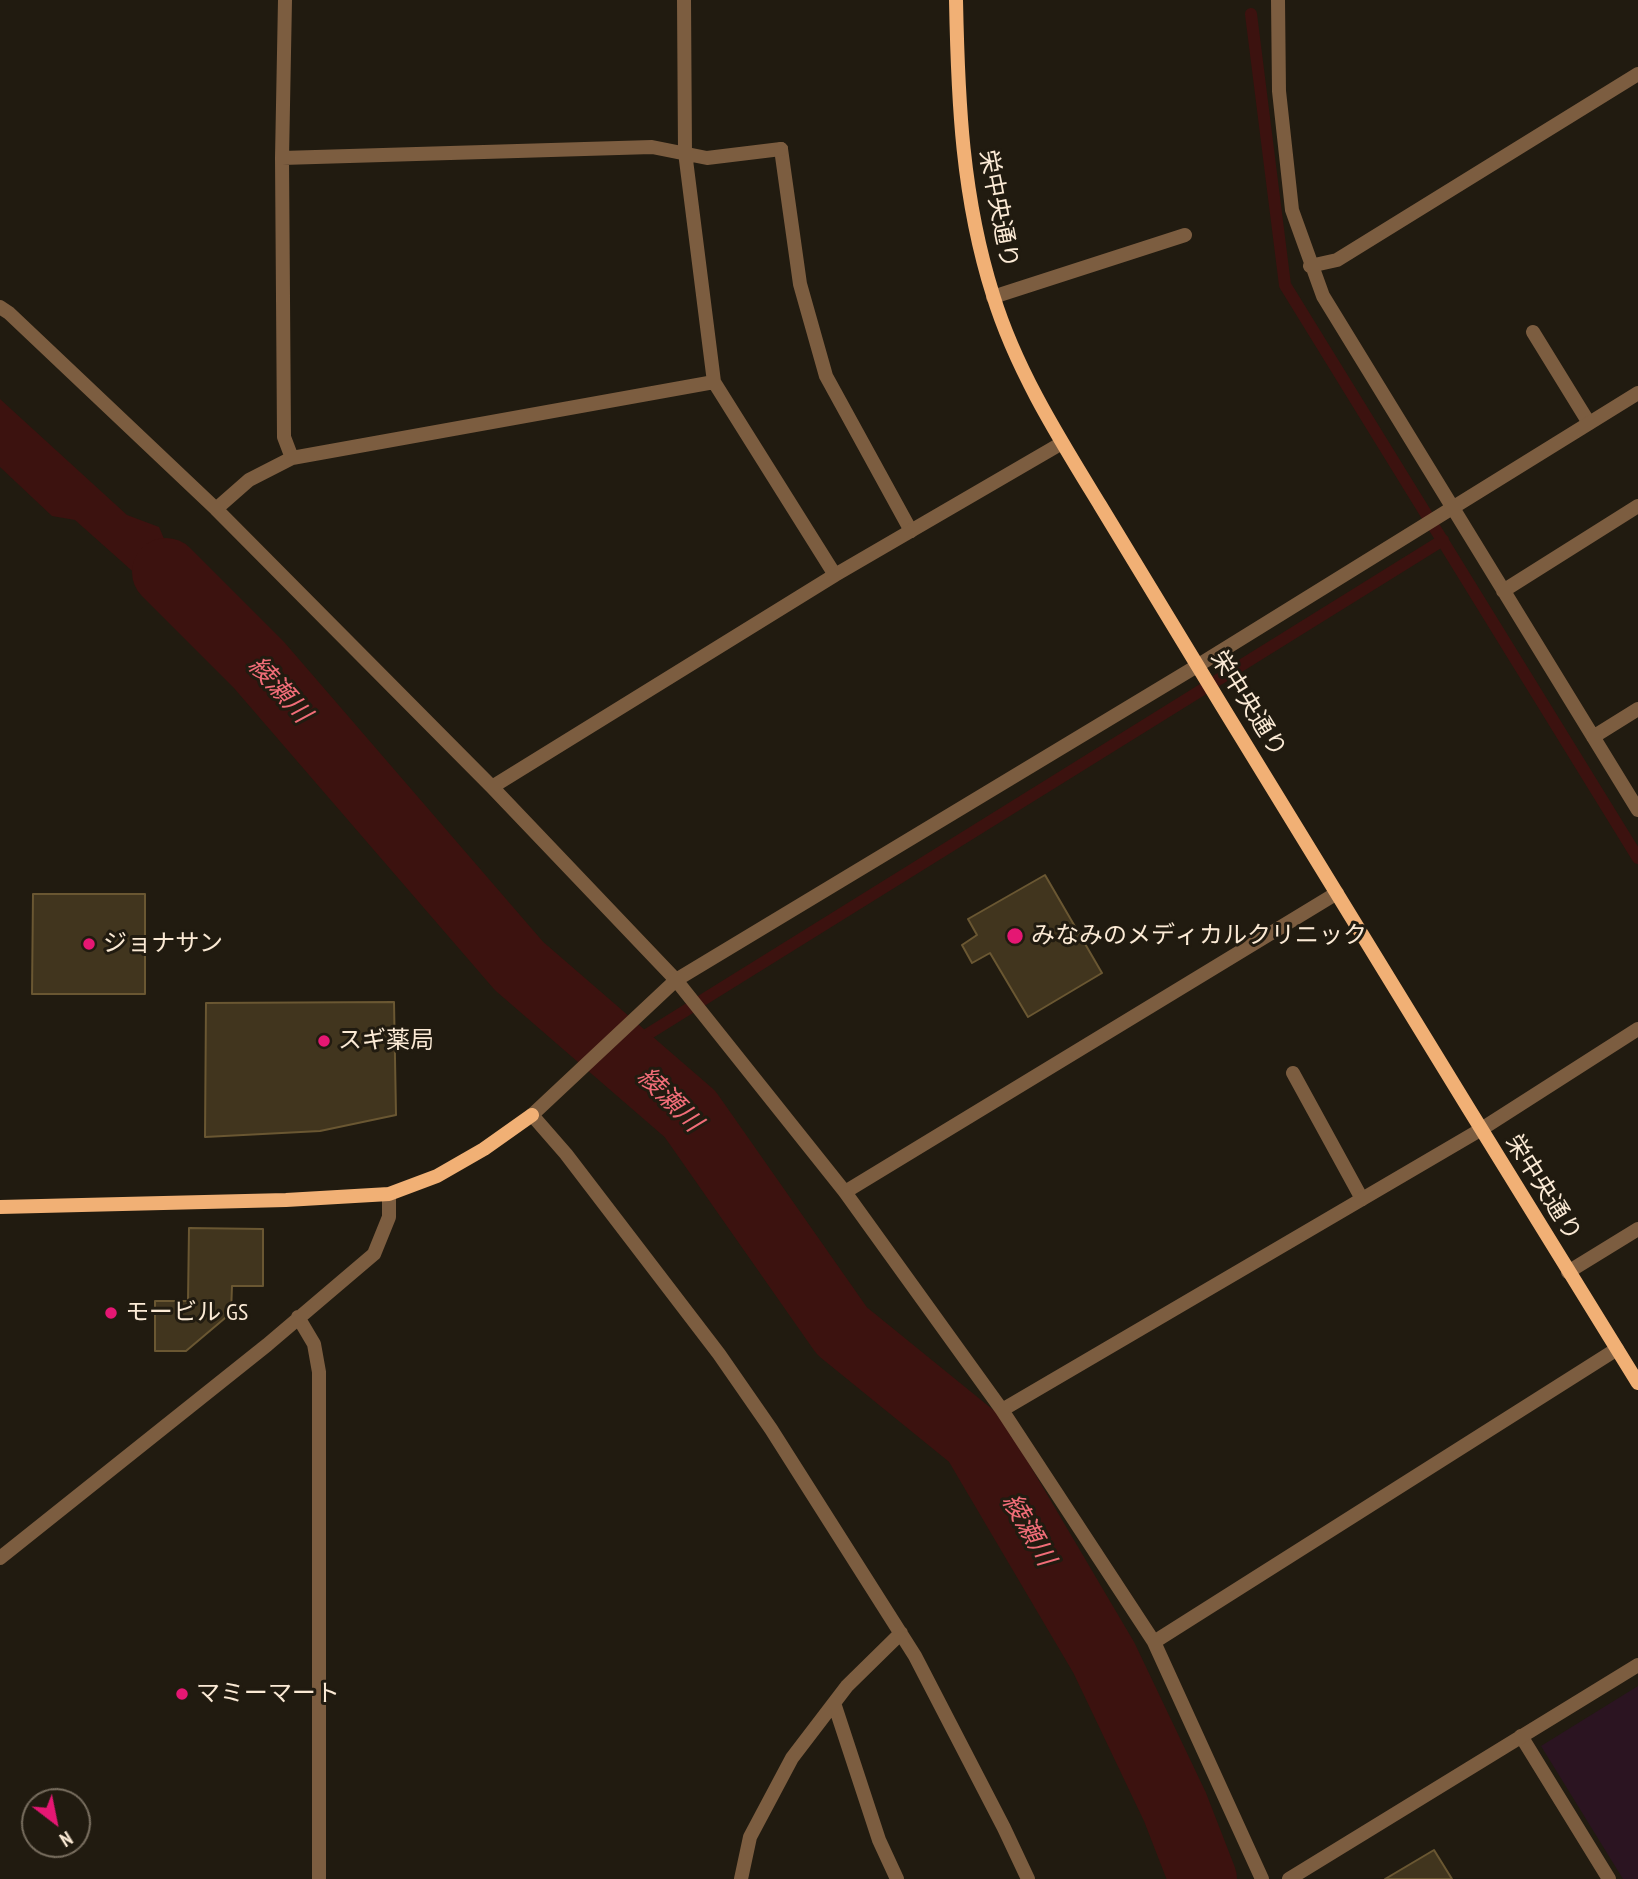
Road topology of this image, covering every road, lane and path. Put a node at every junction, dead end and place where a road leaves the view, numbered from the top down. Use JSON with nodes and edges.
{"nodes":[{"id":1,"x":285,"y":0,"type":"edge"},
{"id":2,"x":684,"y":0,"type":"edge"},
{"id":3,"x":956,"y":0,"type":"edge"},
{"id":4,"x":1278,"y":0,"type":"edge"},
{"id":5,"x":1638,"y":74,"type":"edge"},
{"id":6,"x":685,"y":152,"type":"junction"},
{"id":7,"x":282,"y":158,"type":"junction"},
{"id":8,"x":1185,"y":235,"type":"dead end"},
{"id":9,"x":1310,"y":266,"type":"junction"},
{"id":10,"x":993,"y":297,"type":"junction"},
{"id":11,"x":0,"y":307,"type":"edge"},
{"id":12,"x":1533,"y":332,"type":"dead end"},
{"id":13,"x":714,"y":382,"type":"junction"},
{"id":14,"x":1638,"y":393,"type":"edge"},
{"id":15,"x":1589,"y":423,"type":"junction"},
{"id":16,"x":1062,"y":443,"type":"junction"},
{"id":17,"x":292,"y":457,"type":"junction"},
{"id":18,"x":1638,"y":506,"type":"edge"},
{"id":19,"x":1451,"y":508,"type":"junction"},
{"id":20,"x":216,"y":509,"type":"junction"},
{"id":21,"x":911,"y":531,"type":"junction"},
{"id":22,"x":835,"y":576,"type":"junction"},
{"id":23,"x":1503,"y":590,"type":"junction"},
{"id":24,"x":1197,"y":666,"type":"junction"},
{"id":25,"x":1638,"y":709,"type":"edge"},
{"id":26,"x":1593,"y":737,"type":"junction"},
{"id":27,"x":492,"y":787,"type":"junction"},
{"id":28,"x":1638,"y":810,"type":"edge"},
{"id":29,"x":1337,"y":893,"type":"junction"},
{"id":30,"x":676,"y":980,"type":"junction"},
{"id":31,"x":1638,"y":1029,"type":"edge"},
{"id":32,"x":1293,"y":1073,"type":"dead end"},
{"id":33,"x":532,"y":1115,"type":"junction"},
{"id":34,"x":1480,"y":1130,"type":"junction"},
{"id":35,"x":845,"y":1192,"type":"junction"},
{"id":36,"x":388,"y":1194,"type":"junction"},
{"id":37,"x":1362,"y":1199,"type":"junction"},
{"id":38,"x":0,"y":1207,"type":"edge"},
{"id":39,"x":1638,"y":1229,"type":"edge"},
{"id":40,"x":1569,"y":1272,"type":"junction"},
{"id":41,"x":298,"y":1317,"type":"junction"},
{"id":42,"x":1617,"y":1349,"type":"junction"},
{"id":43,"x":1638,"y":1383,"type":"edge"},
{"id":44,"x":1002,"y":1410,"type":"junction"},
{"id":45,"x":0,"y":1558,"type":"edge"},
{"id":46,"x":901,"y":1633,"type":"junction"},
{"id":47,"x":1154,"y":1642,"type":"junction"},
{"id":48,"x":1638,"y":1665,"type":"edge"},
{"id":49,"x":834,"y":1703,"type":"junction"},
{"id":50,"x":1521,"y":1736,"type":"junction"},
{"id":51,"x":319,"y":1879,"type":"edge"},
{"id":52,"x":741,"y":1879,"type":"edge"},
{"id":53,"x":897,"y":1879,"type":"edge"},
{"id":54,"x":1028,"y":1879,"type":"edge"},
{"id":55,"x":1262,"y":1879,"type":"edge"},
{"id":56,"x":1289,"y":1879,"type":"edge"},
{"id":57,"x":1609,"y":1879,"type":"edge"}],
"edges":[{"from":1,"to":7,"type":"street"},
{"from":2,"to":6,"type":"street"},
{"from":3,"to":10,"type":"street","name":"栄中央通り"},
{"from":4,"to":9,"type":"street"},
{"from":5,"to":9,"type":"street"},
{"from":6,"to":7,"type":"street"},
{"from":6,"to":13,"type":"street"},
{"from":6,"to":21,"type":"street"},
{"from":7,"to":17,"type":"street"},
{"from":8,"to":10,"type":"street"},
{"from":9,"to":19,"type":"street"},
{"from":10,"to":16,"type":"street","name":"栄中央通り"},
{"from":11,"to":20,"type":"street"},
{"from":12,"to":15,"type":"street"},
{"from":13,"to":17,"type":"street"},
{"from":13,"to":22,"type":"street"},
{"from":14,"to":15,"type":"street"},
{"from":15,"to":19,"type":"street"},
{"from":16,"to":21,"type":"street"},
{"from":16,"to":24,"type":"street","name":"栄中央通り"},
{"from":17,"to":20,"type":"street"},
{"from":18,"to":23,"type":"street"},
{"from":19,"to":23,"type":"street"},
{"from":19,"to":24,"type":"street"},
{"from":20,"to":27,"type":"street"},
{"from":21,"to":22,"type":"street"},
{"from":22,"to":27,"type":"street"},
{"from":23,"to":26,"type":"street"},
{"from":24,"to":29,"type":"street","name":"栄中央通り"},
{"from":24,"to":30,"type":"street"},
{"from":25,"to":26,"type":"street"},
{"from":26,"to":28,"type":"street"},
{"from":27,"to":30,"type":"street"},
{"from":29,"to":34,"type":"street","name":"栄中央通り"},
{"from":29,"to":35,"type":"street"},
{"from":30,"to":33,"type":"street"},
{"from":30,"to":35,"type":"street"},
{"from":31,"to":34,"type":"street"},
{"from":32,"to":37,"type":"street"},
{"from":33,"to":36,"type":"street"},
{"from":33,"to":46,"type":"street"},
{"from":34,"to":37,"type":"street"},
{"from":34,"to":40,"type":"street","name":"栄中央通り"},
{"from":35,"to":44,"type":"street"},
{"from":36,"to":38,"type":"street"},
{"from":36,"to":41,"type":"street"},
{"from":37,"to":44,"type":"street"},
{"from":39,"to":40,"type":"street"},
{"from":40,"to":42,"type":"street","name":"栄中央通り"},
{"from":41,"to":45,"type":"street"},
{"from":41,"to":51,"type":"street"},
{"from":42,"to":43,"type":"street","name":"栄中央通り"},
{"from":42,"to":47,"type":"street"},
{"from":44,"to":47,"type":"street"},
{"from":46,"to":49,"type":"street"},
{"from":46,"to":54,"type":"street"},
{"from":47,"to":55,"type":"street"},
{"from":48,"to":50,"type":"street"},
{"from":49,"to":52,"type":"street"},
{"from":49,"to":53,"type":"street"},
{"from":50,"to":56,"type":"street"},
{"from":50,"to":57,"type":"street"}]}
